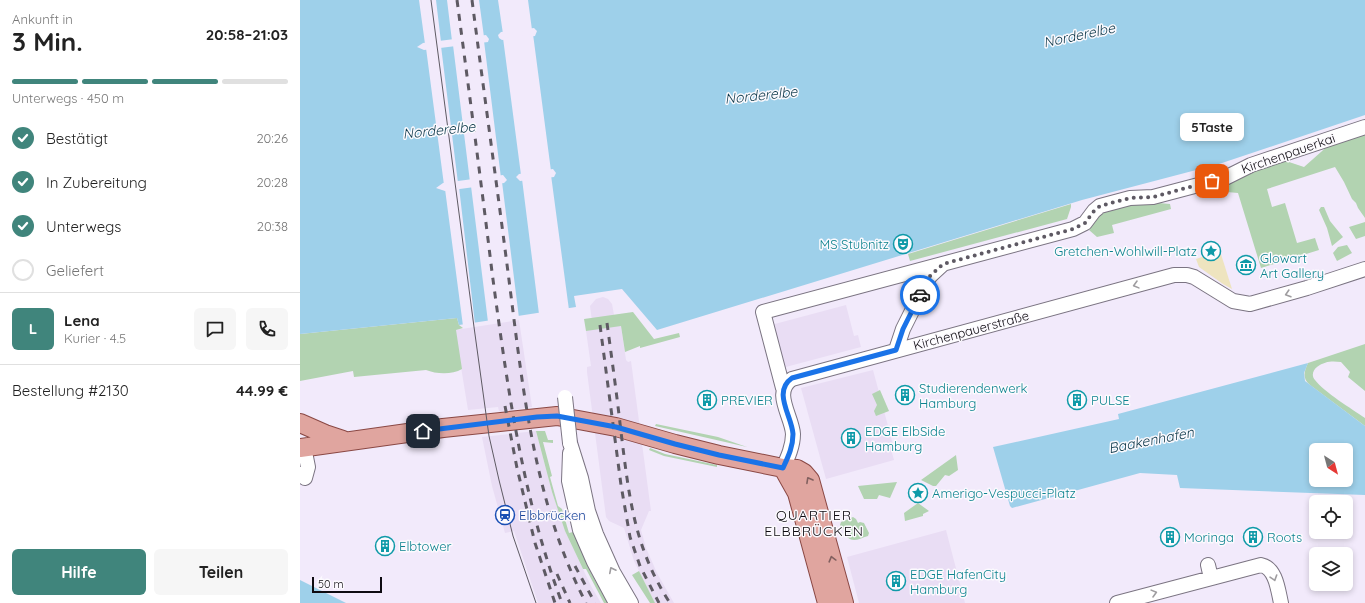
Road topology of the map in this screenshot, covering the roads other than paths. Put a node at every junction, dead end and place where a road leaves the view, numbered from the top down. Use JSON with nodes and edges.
{"nodes":[{"id":1,"x":1365,"y":126,"type":"edge"},
{"id":2,"x":943,"y":264,"type":"junction"},
{"id":3,"x":1365,"y":269,"type":"edge"},
{"id":4,"x":896,"y":350,"type":"junction"},
{"id":5,"x":783,"y":388,"type":"junction"},
{"id":6,"x":565,"y":397,"type":"dead end"},
{"id":7,"x":300,"y":423,"type":"edge"},
{"id":8,"x":346,"y":441,"type":"junction"},
{"id":9,"x":301,"y":443,"type":"edge"},
{"id":10,"x":570,"y":443,"type":"junction"},
{"id":11,"x":783,"y":468,"type":"junction"},
{"id":12,"x":300,"y":474,"type":"edge"},
{"id":13,"x":616,"y":603,"type":"edge"},
{"id":14,"x":631,"y":603,"type":"edge"},
{"id":15,"x":827,"y":603,"type":"edge"},
{"id":16,"x":844,"y":603,"type":"edge"},
{"id":17,"x":1117,"y":603,"type":"edge"},
{"id":18,"x":1281,"y":603,"type":"edge"}],
"edges":[{"from":1,"to":2,"type":"street","name":"Kirchenpauerkai"},
{"from":2,"to":4,"type":"street"},
{"from":2,"to":5,"type":"street"},
{"from":3,"to":4,"type":"street","name":"Kirchenpauerstraße","one_way":true},
{"from":4,"to":5,"type":"street","name":"Kirchenpauerstraße"},
{"from":5,"to":11,"type":"street"},
{"from":6,"to":10,"type":"street","bridge":true},
{"from":7,"to":8,"type":"main road"},
{"from":8,"to":9,"type":"main road"},
{"from":8,"to":11,"type":"main road"},
{"from":9,"to":12,"type":"street"},
{"from":10,"to":13,"type":"street"},
{"from":14,"to":10,"type":"street","one_way":true},
{"from":11,"to":15,"type":"main road"},
{"from":16,"to":11,"type":"main road","one_way":true},
{"from":17,"to":18,"type":"street","one_way":true}]}
